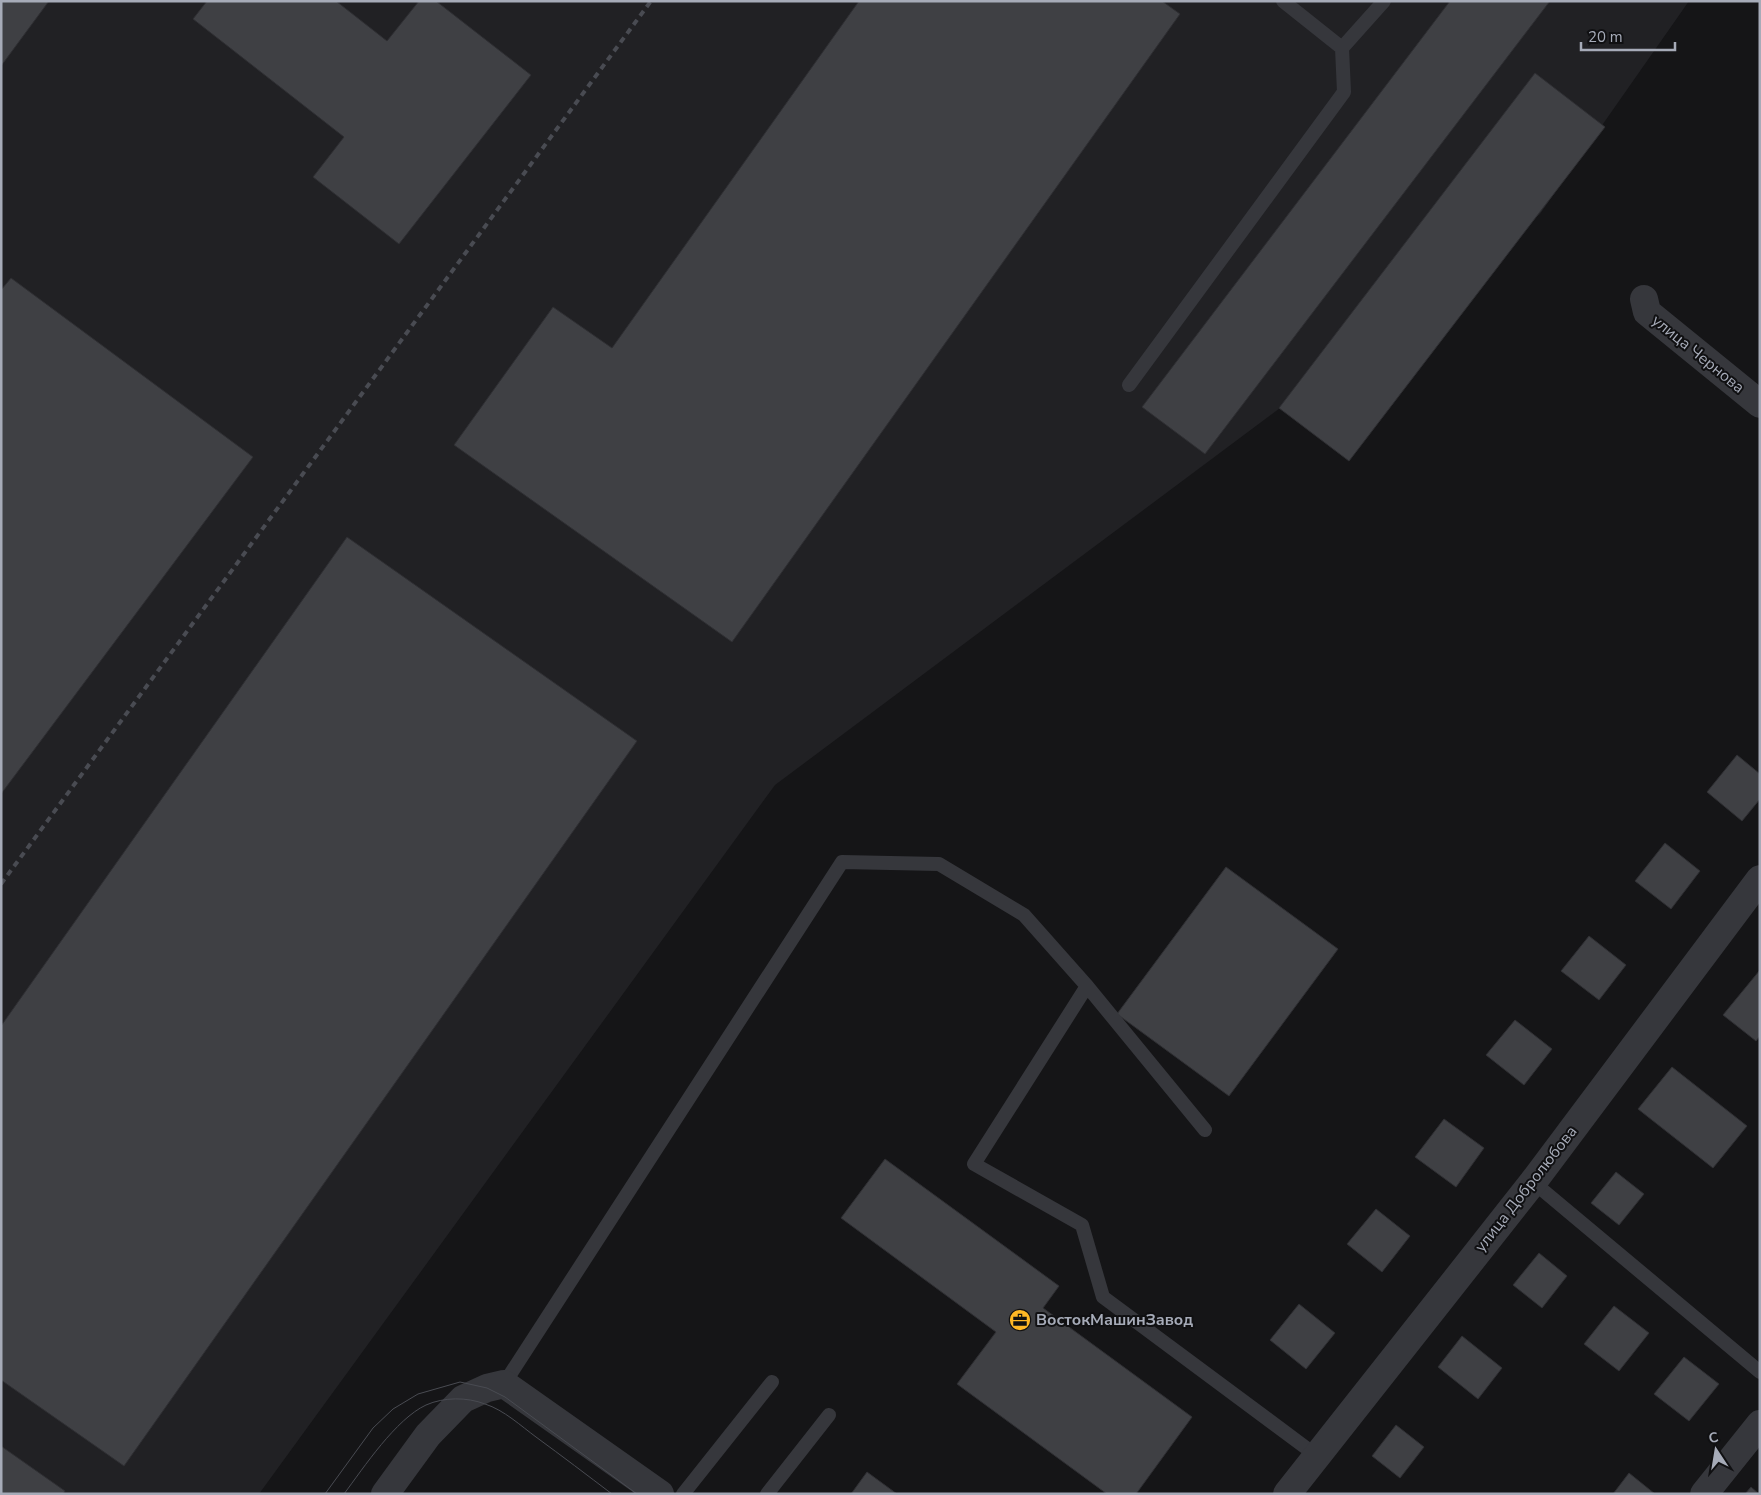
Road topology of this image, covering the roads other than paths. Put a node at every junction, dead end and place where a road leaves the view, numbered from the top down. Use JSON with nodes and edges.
{"nodes":[{"id":1,"x":1283,"y":1,"type":"edge"},
{"id":2,"x":1384,"y":1,"type":"edge"},
{"id":3,"x":1342,"y":48,"type":"junction"},
{"id":4,"x":1644,"y":299,"type":"dead end"},
{"id":5,"x":1129,"y":385,"type":"dead end"},
{"id":6,"x":1760,"y":404,"type":"edge"},
{"id":7,"x":1760,"y":879,"type":"edge"},
{"id":8,"x":1087,"y":986,"type":"junction"},
{"id":9,"x":1205,"y":1130,"type":"dead end"},
{"id":10,"x":1533,"y":1182,"type":"junction"},
{"id":11,"x":1760,"y":1372,"type":"edge"},
{"id":12,"x":772,"y":1382,"type":"dead end"},
{"id":13,"x":504,"y":1384,"type":"junction"},
{"id":14,"x":829,"y":1415,"type":"dead end"},
{"id":15,"x":1760,"y":1424,"type":"edge"},
{"id":16,"x":1317,"y":1456,"type":"junction"},
{"id":17,"x":385,"y":1494,"type":"edge"},
{"id":18,"x":660,"y":1494,"type":"edge"},
{"id":19,"x":683,"y":1494,"type":"edge"},
{"id":20,"x":766,"y":1494,"type":"edge"},
{"id":21,"x":1287,"y":1494,"type":"edge"},
{"id":22,"x":1704,"y":1494,"type":"edge"}],
"edges":[{"from":1,"to":3,"type":"lane"},
{"from":2,"to":3,"type":"lane"},
{"from":3,"to":5,"type":"lane"},
{"from":4,"to":6,"type":"street","name":"улица Чернова"},
{"from":7,"to":10,"type":"street","name":"улица Добролюбова"},
{"from":8,"to":9,"type":"lane"},
{"from":8,"to":13,"type":"lane"},
{"from":8,"to":16,"type":"lane"},
{"from":10,"to":11,"type":"lane"},
{"from":10,"to":16,"type":"street","name":"улица Добролюбова"},
{"from":12,"to":19,"type":"lane"},
{"from":13,"to":17,"type":"street"},
{"from":13,"to":18,"type":"street"},
{"from":14,"to":20,"type":"lane"},
{"from":15,"to":22,"type":"street"},
{"from":16,"to":21,"type":"street","name":"улица Добролюбова"}]}
